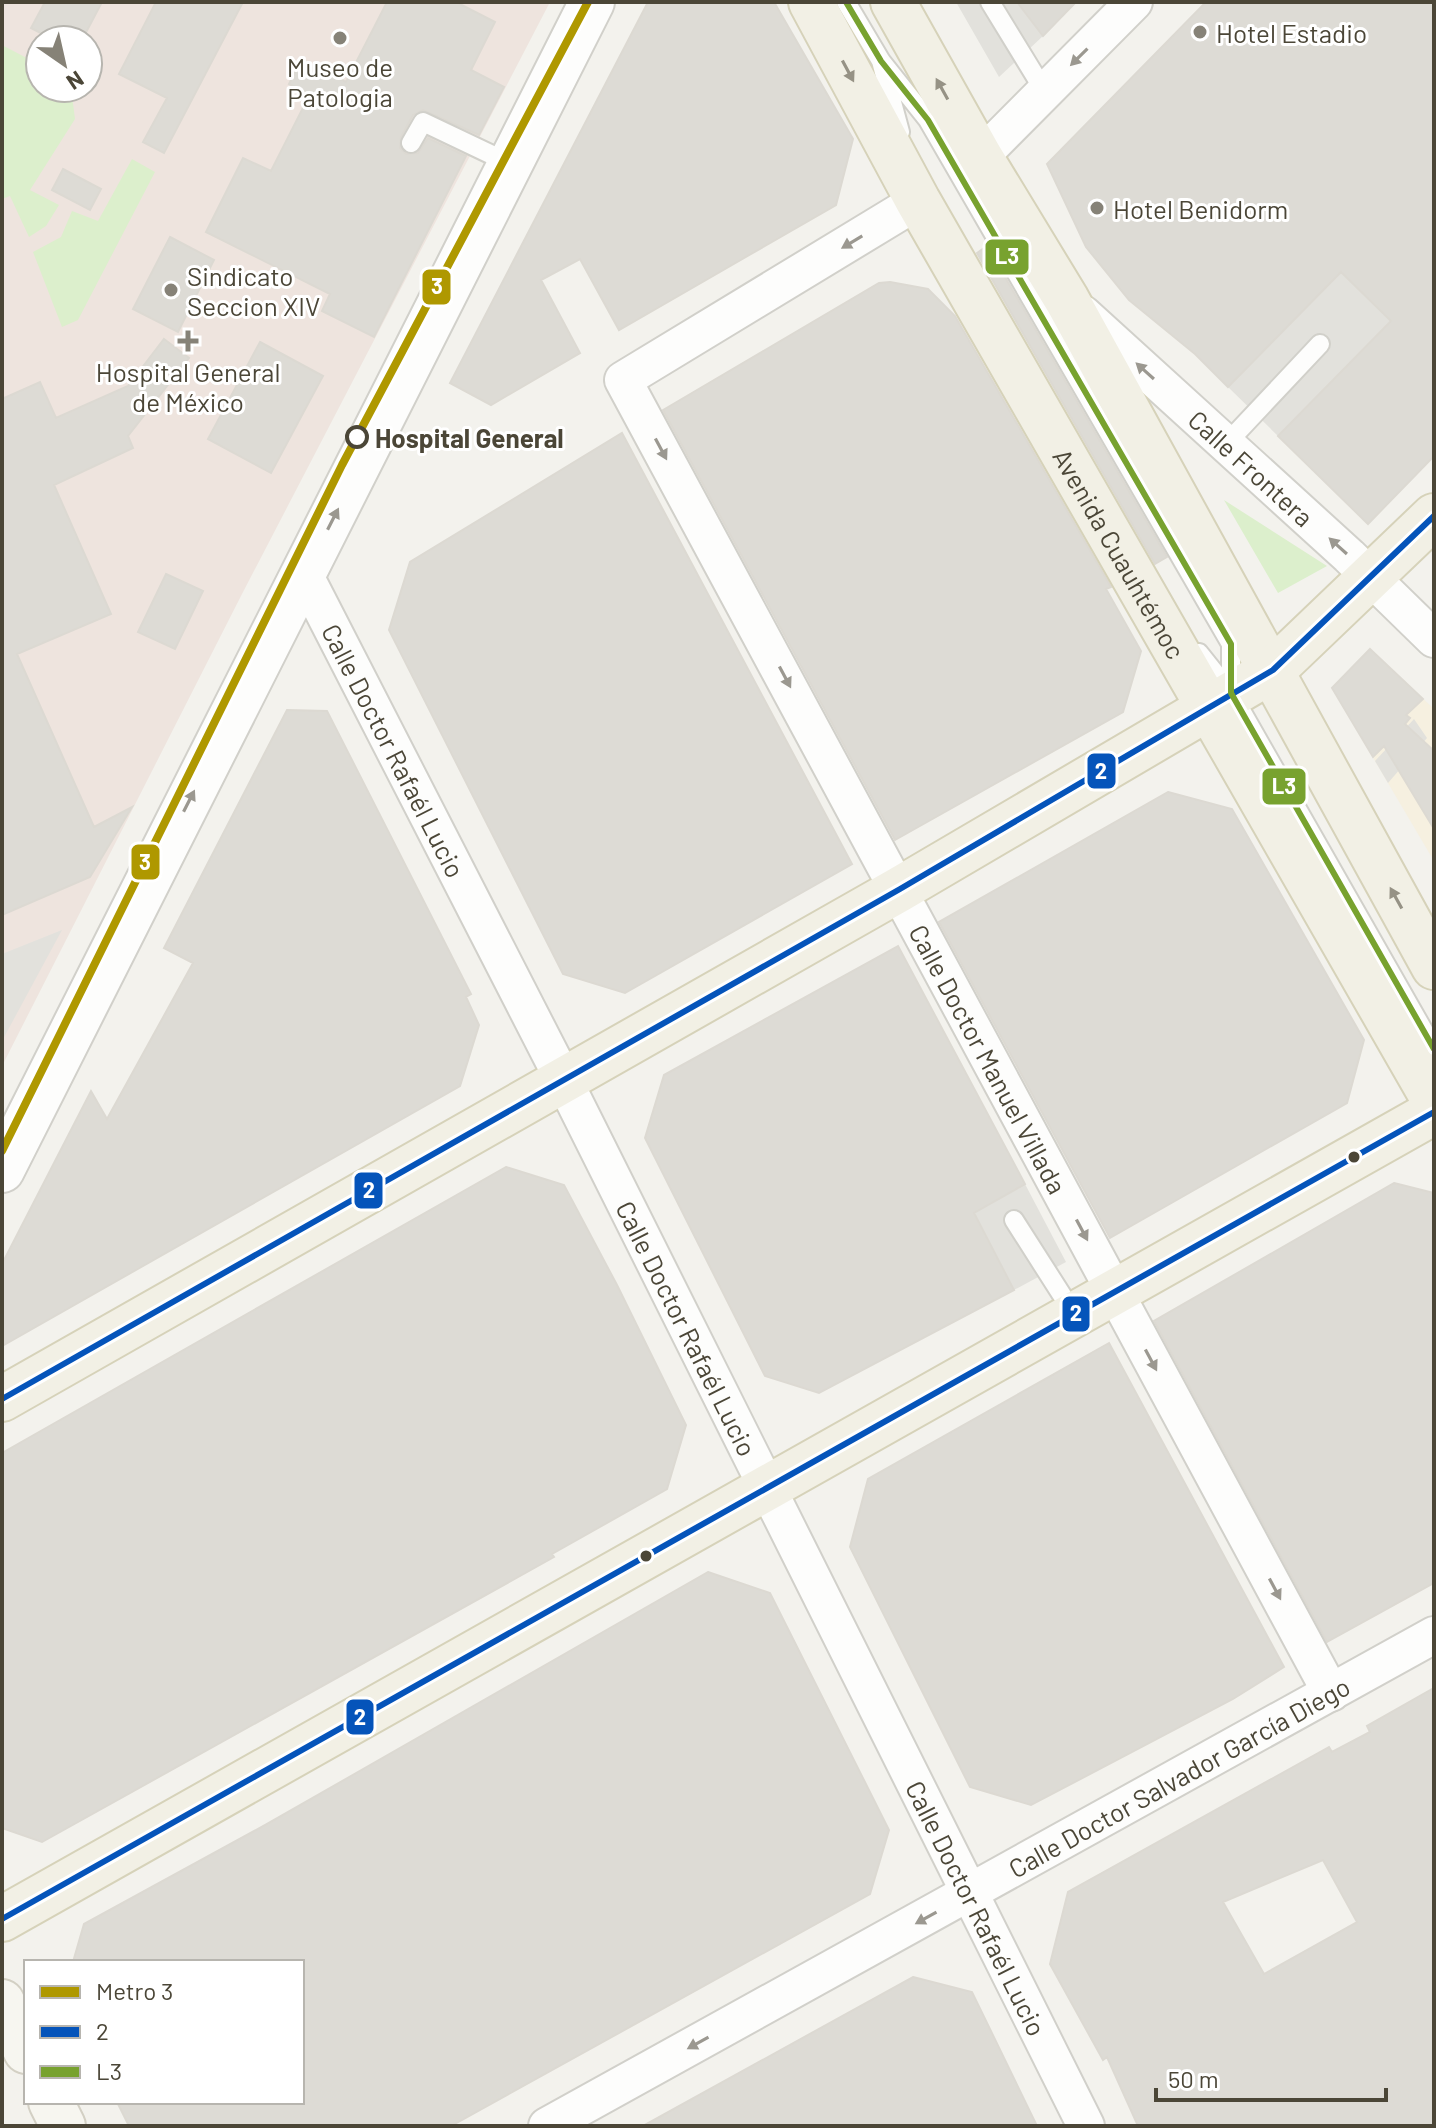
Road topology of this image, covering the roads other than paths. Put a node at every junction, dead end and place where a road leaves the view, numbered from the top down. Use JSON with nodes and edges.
{"nodes":[{"id":1,"x":592,"y":2,"type":"edge"},
{"id":2,"x":811,"y":2,"type":"edge"},
{"id":3,"x":846,"y":2,"type":"edge"},
{"id":4,"x":893,"y":2,"type":"edge"},
{"id":5,"x":990,"y":2,"type":"edge"},
{"id":6,"x":1134,"y":2,"type":"edge"},
{"id":7,"x":881,"y":61,"type":"junction"},
{"id":8,"x":1045,"y":92,"type":"junction"},
{"id":9,"x":411,"y":143,"type":"dead end"},
{"id":10,"x":980,"y":157,"type":"junction"},
{"id":11,"x":511,"y":164,"type":"junction"},
{"id":12,"x":918,"y":201,"type":"junction"},
{"id":13,"x":1067,"y":300,"type":"junction"},
{"id":14,"x":1320,"y":344,"type":"dead end"},
{"id":15,"x":1226,"y":444,"type":"junction"},
{"id":16,"x":1434,"y":516,"type":"edge"},
{"id":17,"x":304,"y":574,"type":"junction"},
{"id":18,"x":1372,"y":579,"type":"junction"},
{"id":19,"x":1434,"y":639,"type":"edge"},
{"id":20,"x":1273,"y":670,"type":"junction"},
{"id":21,"x":1219,"y":700,"type":"junction"},
{"id":22,"x":900,"y":889,"type":"junction"},
{"id":23,"x":1434,"y":967,"type":"edge"},
{"id":24,"x":1434,"y":1049,"type":"edge"},
{"id":25,"x":563,"y":1079,"type":"junction"},
{"id":26,"x":1434,"y":1100,"type":"edge"},
{"id":27,"x":1434,"y":1112,"type":"edge"},
{"id":28,"x":2,"y":1170,"type":"edge"},
{"id":29,"x":1014,"y":1220,"type":"dead end"},
{"id":30,"x":1114,"y":1291,"type":"junction"},
{"id":31,"x":1074,"y":1314,"type":"junction"},
{"id":32,"x":2,"y":1399,"type":"edge"},
{"id":33,"x":765,"y":1489,"type":"junction"},
{"id":34,"x":1434,"y":1635,"type":"edge"},
{"id":35,"x":1331,"y":1693,"type":"junction"},
{"id":36,"x":970,"y":1894,"type":"junction"},
{"id":37,"x":2,"y":1919,"type":"edge"},
{"id":38,"x":2,"y":2002,"type":"edge"},
{"id":39,"x":24,"y":2047,"type":"edge"},
{"id":40,"x":52,"y":2104,"type":"edge"},
{"id":41,"x":63,"y":2126,"type":"edge"},
{"id":42,"x":547,"y":2126,"type":"edge"},
{"id":43,"x":1086,"y":2126,"type":"edge"}],
"edges":[{"from":1,"to":11,"type":"street"},
{"from":2,"to":12,"type":"main road","name":"Avenida Cuauhtémoc","one_way":true},
{"from":3,"to":7,"type":"lane"},
{"from":10,"to":4,"type":"main road","one_way":true},
{"from":5,"to":8,"type":"lane"},
{"from":6,"to":8,"type":"street","one_way":true},
{"from":7,"to":21,"type":"lane"},
{"from":7,"to":21,"type":"lane"},
{"from":8,"to":10,"type":"street"},
{"from":9,"to":11,"type":"lane"},
{"from":10,"to":13,"type":"main road"},
{"from":17,"to":11,"type":"street","one_way":true},
{"from":12,"to":21,"type":"main road","name":"Avenida Cuauhtémoc"},
{"from":12,"to":22,"type":"street","name":"Calle Doctor Manuel Villada","one_way":true},
{"from":15,"to":13,"type":"street","name":"Calle Frontera","one_way":true},
{"from":13,"to":20,"type":"main road"},
{"from":14,"to":15,"type":"lane"},
{"from":18,"to":15,"type":"street","name":"Calle Frontera","one_way":true},
{"from":16,"to":18,"type":"main road"},
{"from":17,"to":25,"type":"street","name":"Calle Doctor Rafaél Lucio"},
{"from":28,"to":17,"type":"street","one_way":true},
{"from":18,"to":19,"type":"street","name":"Calle Frontera"},
{"from":18,"to":20,"type":"main road"},
{"from":20,"to":21,"type":"main road"},
{"from":23,"to":20,"type":"main road","one_way":true},
{"from":21,"to":22,"type":"main road"},
{"from":21,"to":24,"type":"lane"},
{"from":21,"to":26,"type":"main road","name":"Avenida Cuauhtémoc"},
{"from":22,"to":25,"type":"main road"},
{"from":22,"to":30,"type":"street","name":"Calle Doctor Manuel Villada","one_way":true},
{"from":25,"to":32,"type":"main road"},
{"from":25,"to":33,"type":"street","name":"Calle Doctor Rafaél Lucio"},
{"from":27,"to":30,"type":"main road"},
{"from":29,"to":31,"type":"lane"},
{"from":30,"to":31,"type":"main road"},
{"from":30,"to":35,"type":"street","name":"Calle Doctor Manuel Villada","one_way":true},
{"from":31,"to":33,"type":"main road"},
{"from":33,"to":36,"type":"street","name":"Calle Doctor Rafaél Lucio"},
{"from":33,"to":37,"type":"main road"},
{"from":34,"to":35,"type":"street","name":"Calle Doctor Salvador García Diego"},
{"from":35,"to":36,"type":"street","name":"Calle Doctor Salvador García Diego"},
{"from":36,"to":42,"type":"street","name":"Calle Doctor Salvador García Diego","one_way":true},
{"from":36,"to":43,"type":"street","name":"Calle Doctor Rafaél Lucio"},
{"from":38,"to":39,"type":"main road"},
{"from":40,"to":41,"type":"main road"}]}
